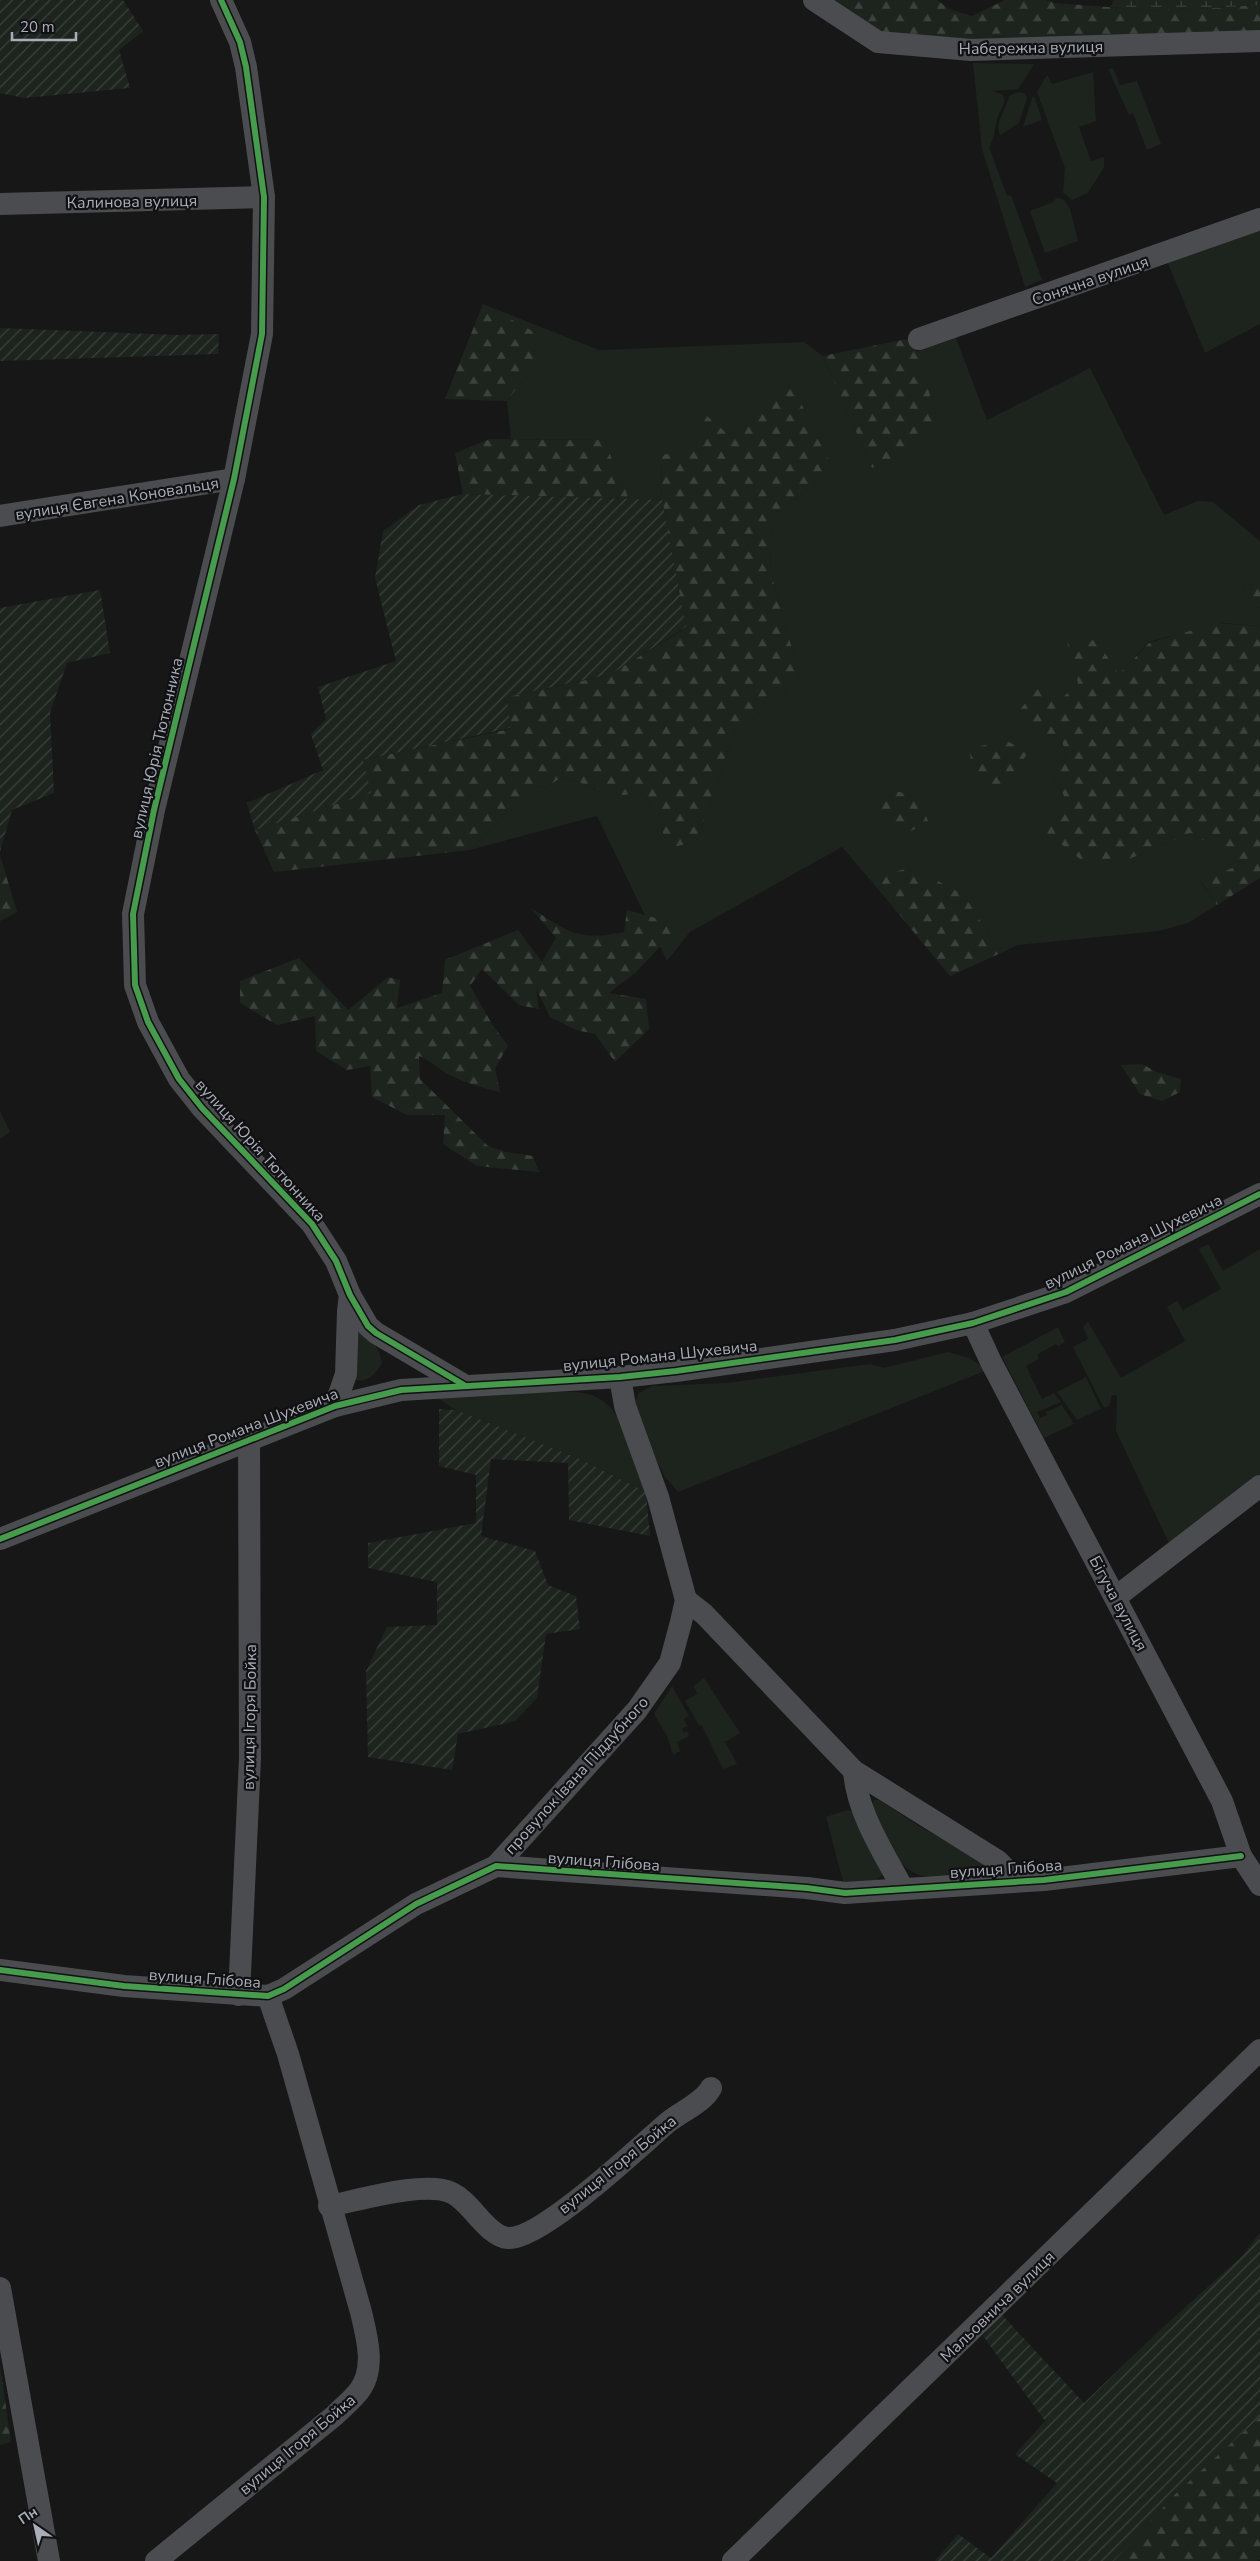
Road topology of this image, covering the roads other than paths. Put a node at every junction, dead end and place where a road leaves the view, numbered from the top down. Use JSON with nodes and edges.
{"nodes":[{"id":1,"x":221,"y":0,"type":"edge"},
{"id":2,"x":814,"y":0,"type":"edge"},
{"id":3,"x":1260,"y":41,"type":"edge"},
{"id":4,"x":264,"y":197,"type":"junction"},
{"id":5,"x":0,"y":204,"type":"edge"},
{"id":6,"x":1260,"y":219,"type":"edge"},
{"id":7,"x":919,"y":339,"type":"dead end"},
{"id":8,"x":234,"y":479,"type":"junction"},
{"id":9,"x":0,"y":516,"type":"edge"},
{"id":10,"x":1260,"y":1194,"type":"edge"},
{"id":11,"x":350,"y":1295,"type":"junction"},
{"id":12,"x":973,"y":1323,"type":"junction"},
{"id":13,"x":620,"y":1377,"type":"junction"},
{"id":14,"x":464,"y":1384,"type":"junction"},
{"id":15,"x":335,"y":1406,"type":"junction"},
{"id":16,"x":249,"y":1440,"type":"junction"},
{"id":17,"x":1260,"y":1486,"type":"edge"},
{"id":18,"x":0,"y":1539,"type":"edge"},
{"id":19,"x":1116,"y":1597,"type":"junction"},
{"id":20,"x":686,"y":1600,"type":"junction"},
{"id":21,"x":854,"y":1772,"type":"junction"},
{"id":22,"x":1241,"y":1856,"type":"junction"},
{"id":23,"x":496,"y":1866,"type":"junction"},
{"id":24,"x":1016,"y":1880,"type":"junction"},
{"id":25,"x":1260,"y":1885,"type":"edge"},
{"id":26,"x":903,"y":1889,"type":"junction"},
{"id":27,"x":0,"y":1970,"type":"edge"},
{"id":28,"x":239,"y":1995,"type":"junction"},
{"id":29,"x":268,"y":1996,"type":"junction"},
{"id":30,"x":1260,"y":2050,"type":"edge"},
{"id":31,"x":711,"y":2088,"type":"dead end"},
{"id":32,"x":329,"y":2206,"type":"junction"},
{"id":33,"x":0,"y":2288,"type":"edge"},
{"id":34,"x":49,"y":2561,"type":"edge"},
{"id":35,"x":156,"y":2561,"type":"edge"},
{"id":36,"x":733,"y":2561,"type":"edge"}],
"edges":[{"from":1,"to":4,"type":"street","name":"вулиця Юрія Тютюнника"},
{"from":2,"to":3,"type":"street","name":"Набережна вулиця"},
{"from":4,"to":5,"type":"street","name":"Калинова вулиця"},
{"from":4,"to":8,"type":"street","name":"вулиця Юрія Тютюнника"},
{"from":6,"to":7,"type":"street","name":"Сонячна вулиця"},
{"from":8,"to":9,"type":"street","name":"вулиця Євгена Коновальця"},
{"from":8,"to":11,"type":"street","name":"вулиця Юрія Тютюнника"},
{"from":10,"to":12,"type":"street","name":"вулиця Романа Шухевича"},
{"from":11,"to":14,"type":"street","name":"вулиця Юрія Тютюнника"},
{"from":11,"to":15,"type":"street","name":"вулиця Юрія Тютюнника"},
{"from":12,"to":13,"type":"street","name":"вулиця Романа Шухевича"},
{"from":12,"to":19,"type":"street","name":"Бігуча вулиця"},
{"from":13,"to":14,"type":"street","name":"вулиця Романа Шухевича"},
{"from":13,"to":20,"type":"street","name":"провулок Івана Піддубного"},
{"from":14,"to":15,"type":"street","name":"вулиця Романа Шухевича"},
{"from":15,"to":16,"type":"street","name":"вулиця Романа Шухевича"},
{"from":16,"to":18,"type":"street","name":"вулиця Романа Шухевича"},
{"from":16,"to":28,"type":"street","name":"вулиця Ігоря Бойка"},
{"from":17,"to":19,"type":"street"},
{"from":19,"to":22,"type":"street","name":"Бігуча вулиця"},
{"from":20,"to":21,"type":"street"},
{"from":20,"to":23,"type":"street","name":"провулок Івана Піддубного"},
{"from":21,"to":24,"type":"street"},
{"from":21,"to":26,"type":"street"},
{"from":22,"to":24,"type":"street","name":"вулиця Глібова"},
{"from":22,"to":25,"type":"street","name":"Бігуча вулиця"},
{"from":23,"to":26,"type":"street","name":"вулиця Глібова"},
{"from":23,"to":29,"type":"street","name":"вулиця Глібова"},
{"from":24,"to":26,"type":"street","name":"вулиця Глібова"},
{"from":27,"to":28,"type":"street","name":"вулиця Глібова"},
{"from":28,"to":29,"type":"street","name":"вулиця Глібова"},
{"from":29,"to":32,"type":"street","name":"вулиця Ігоря Бойка"},
{"from":30,"to":36,"type":"street","name":"Мальовнича вулиця"},
{"from":31,"to":32,"type":"street","name":"вулиця Ігоря Бойка"},
{"from":32,"to":35,"type":"street","name":"вулиця Ігоря Бойка"},
{"from":33,"to":34,"type":"street"}]}
